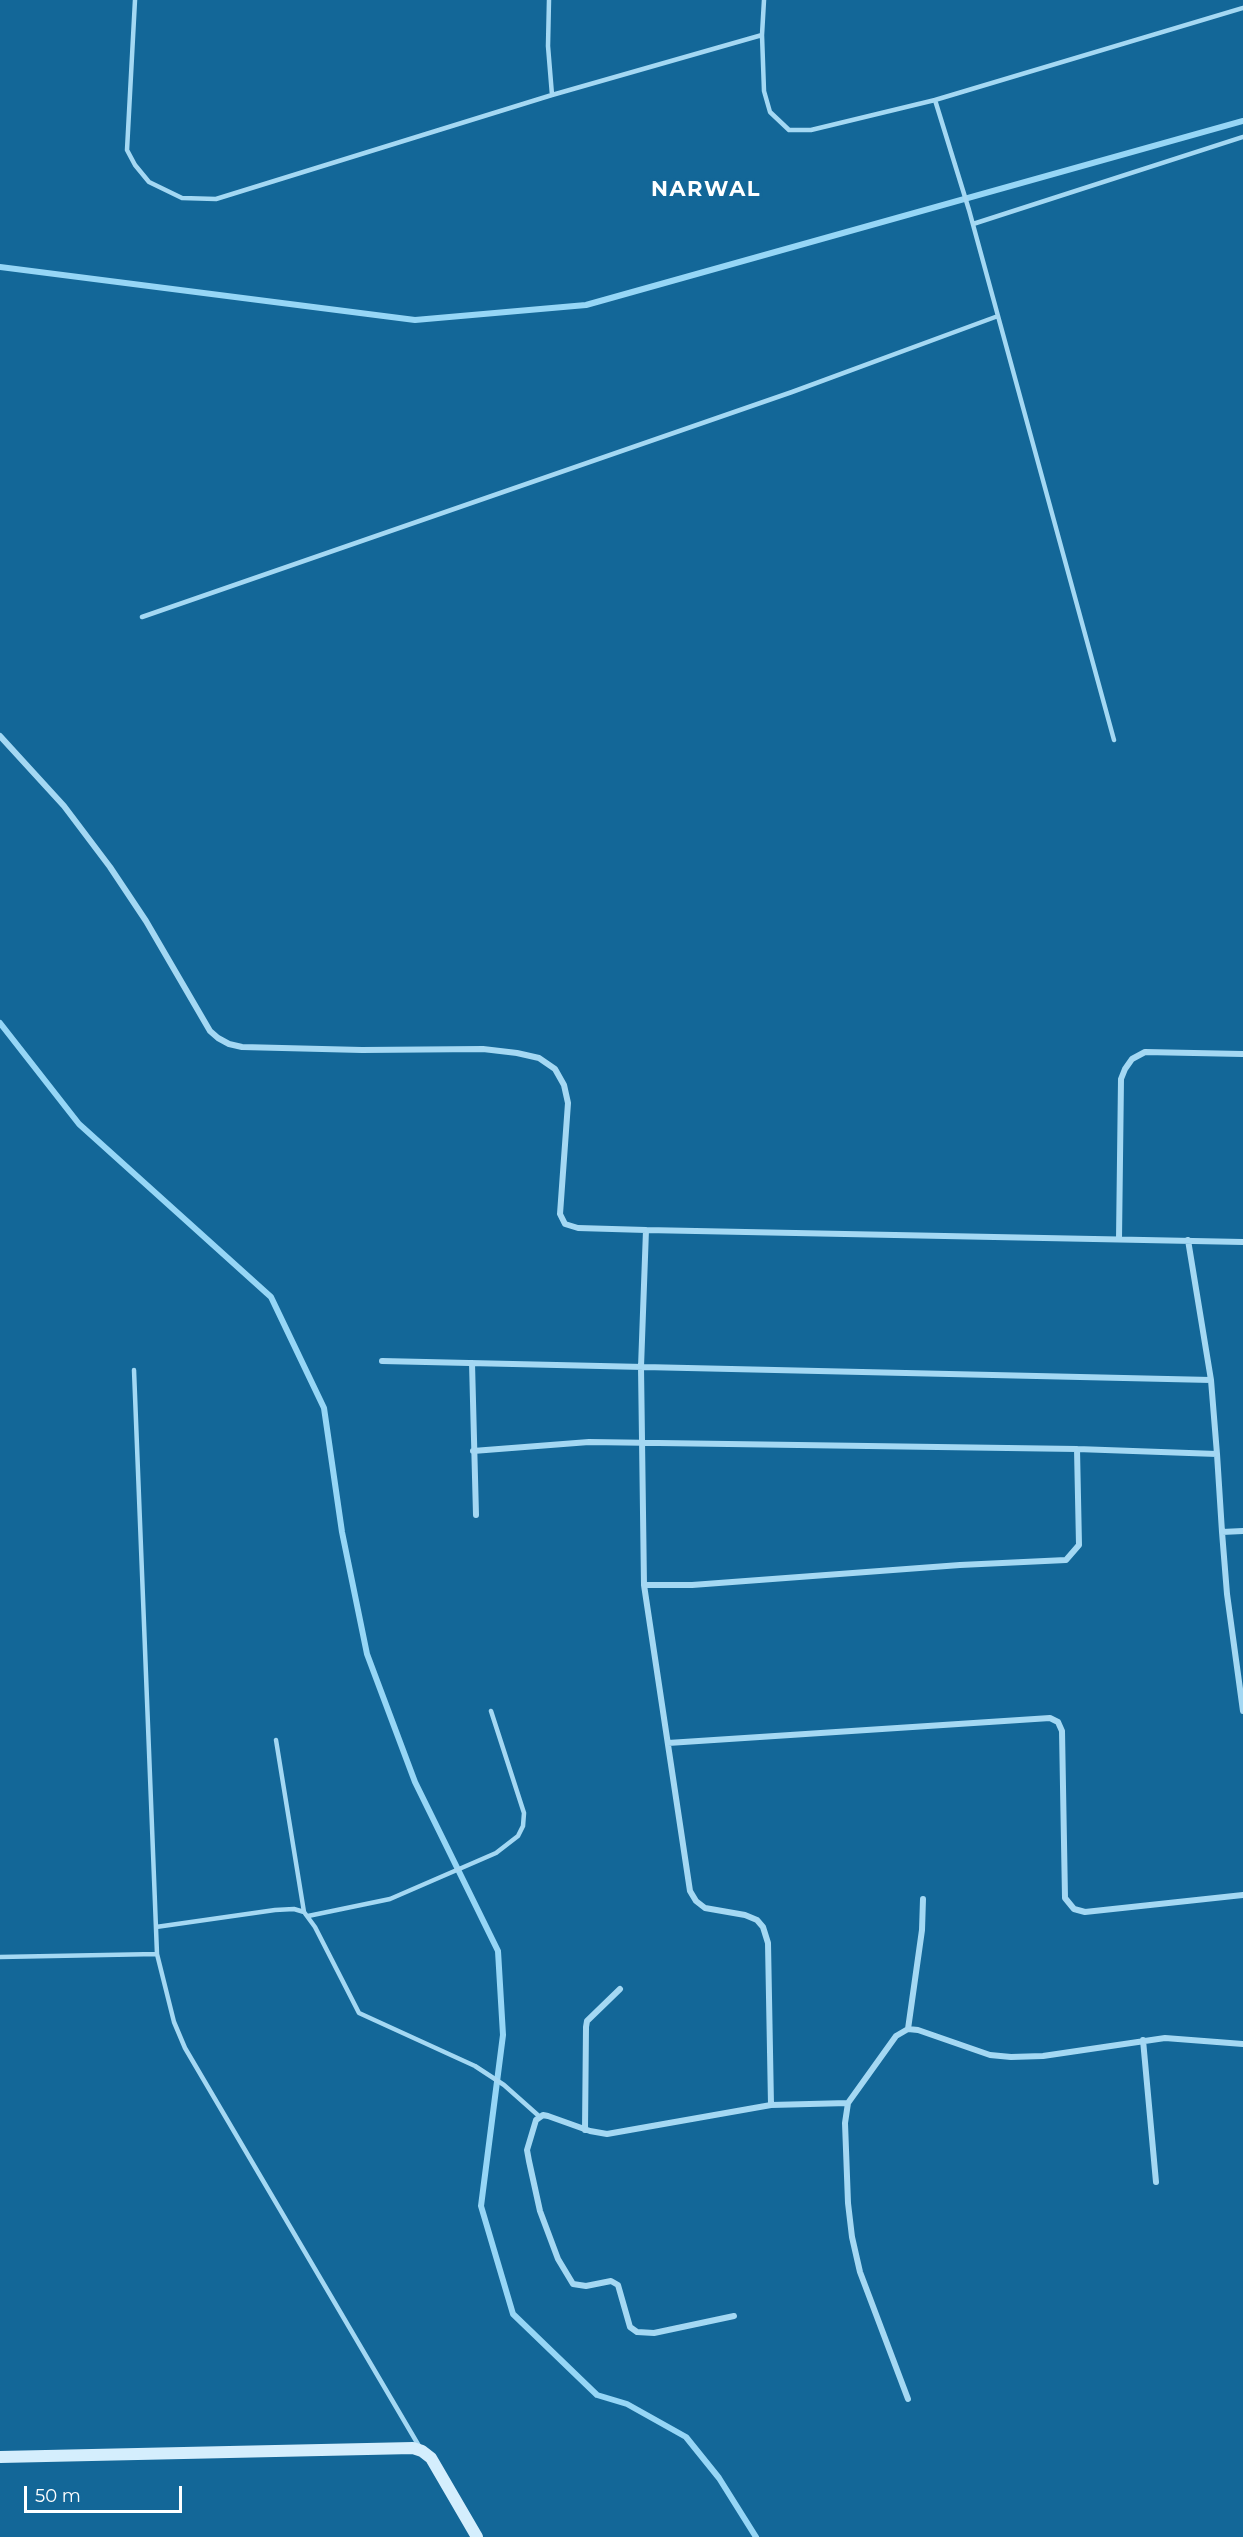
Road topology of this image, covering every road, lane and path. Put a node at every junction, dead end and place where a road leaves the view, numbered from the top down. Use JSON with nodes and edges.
{"nodes":[{"id":1,"x":135,"y":0,"type":"edge"},
{"id":2,"x":549,"y":0,"type":"edge"},
{"id":3,"x":764,"y":0,"type":"edge"},
{"id":4,"x":1243,"y":8,"type":"edge"},
{"id":5,"x":762,"y":35,"type":"junction"},
{"id":6,"x":552,"y":95,"type":"junction"},
{"id":7,"x":936,"y":100,"type":"junction"},
{"id":8,"x":1243,"y":136,"type":"edge"},
{"id":9,"x":973,"y":224,"type":"junction"},
{"id":10,"x":998,"y":316,"type":"junction"},
{"id":11,"x":142,"y":616,"type":"dead end"},
{"id":12,"x":0,"y":736,"type":"edge"},
{"id":13,"x":1114,"y":740,"type":"dead end"},
{"id":14,"x":1243,"y":1054,"type":"edge"},
{"id":15,"x":646,"y":1230,"type":"junction"},
{"id":16,"x":1119,"y":1239,"type":"junction"},
{"id":17,"x":1188,"y":1240,"type":"junction"},
{"id":18,"x":1243,"y":1242,"type":"edge"},
{"id":19,"x":382,"y":1362,"type":"dead end"},
{"id":20,"x":471,"y":1364,"type":"junction"},
{"id":21,"x":641,"y":1367,"type":"junction"},
{"id":22,"x":134,"y":1370,"type":"dead end"},
{"id":23,"x":1211,"y":1380,"type":"junction"},
{"id":24,"x":641,"y":1443,"type":"junction"},
{"id":25,"x":1077,"y":1449,"type":"junction"},
{"id":26,"x":473,"y":1450,"type":"junction"},
{"id":27,"x":1217,"y":1454,"type":"junction"},
{"id":28,"x":476,"y":1515,"type":"dead end"},
{"id":29,"x":1222,"y":1532,"type":"junction"},
{"id":30,"x":1243,"y":1532,"type":"edge"},
{"id":31,"x":644,"y":1585,"type":"junction"},
{"id":32,"x":1240,"y":1667,"type":"edge"},
{"id":33,"x":490,"y":1711,"type":"dead end"},
{"id":34,"x":1243,"y":1712,"type":"edge"},
{"id":35,"x":276,"y":1740,"type":"dead end"},
{"id":36,"x":668,"y":1743,"type":"junction"},
{"id":37,"x":1243,"y":1895,"type":"edge"},
{"id":38,"x":923,"y":1899,"type":"dead end"},
{"id":39,"x":306,"y":1914,"type":"junction"},
{"id":40,"x":156,"y":1927,"type":"junction"},
{"id":41,"x":157,"y":1954,"type":"junction"},
{"id":42,"x":0,"y":1957,"type":"edge"},
{"id":43,"x":620,"y":1989,"type":"dead end"},
{"id":44,"x":908,"y":2030,"type":"junction"},
{"id":45,"x":1143,"y":2040,"type":"junction"},
{"id":46,"x":1243,"y":2044,"type":"edge"},
{"id":47,"x":848,"y":2103,"type":"junction"},
{"id":48,"x":771,"y":2105,"type":"junction"},
{"id":49,"x":540,"y":2117,"type":"junction"},
{"id":50,"x":585,"y":2130,"type":"junction"},
{"id":51,"x":1156,"y":2182,"type":"dead end"},
{"id":52,"x":734,"y":2316,"type":"dead end"},
{"id":53,"x":908,"y":2399,"type":"dead end"},
{"id":54,"x":422,"y":2451,"type":"junction"},
{"id":55,"x":0,"y":2457,"type":"edge"},
{"id":56,"x":477,"y":2537,"type":"edge"}],
"edges":[{"from":1,"to":6,"type":"lane"},
{"from":2,"to":6,"type":"lane"},
{"from":3,"to":5,"type":"lane"},
{"from":4,"to":7,"type":"lane"},
{"from":5,"to":6,"type":"lane"},
{"from":5,"to":7,"type":"lane"},
{"from":7,"to":9,"type":"lane"},
{"from":8,"to":9,"type":"lane"},
{"from":9,"to":10,"type":"lane"},
{"from":10,"to":11,"type":"lane"},
{"from":10,"to":13,"type":"lane"},
{"from":12,"to":15,"type":"street"},
{"from":14,"to":16,"type":"street"},
{"from":15,"to":16,"type":"street"},
{"from":15,"to":21,"type":"street"},
{"from":16,"to":17,"type":"street"},
{"from":17,"to":18,"type":"street"},
{"from":17,"to":23,"type":"street"},
{"from":19,"to":20,"type":"street"},
{"from":20,"to":21,"type":"street"},
{"from":20,"to":26,"type":"street"},
{"from":21,"to":23,"type":"street"},
{"from":21,"to":24,"type":"street"},
{"from":22,"to":40,"type":"lane"},
{"from":23,"to":27,"type":"street"},
{"from":24,"to":25,"type":"street"},
{"from":24,"to":26,"type":"street"},
{"from":24,"to":31,"type":"street"},
{"from":25,"to":27,"type":"street"},
{"from":25,"to":31,"type":"street"},
{"from":26,"to":28,"type":"street"},
{"from":27,"to":29,"type":"street"},
{"from":29,"to":30,"type":"street"},
{"from":29,"to":32,"type":"street"},
{"from":31,"to":36,"type":"street"},
{"from":32,"to":34,"type":"street"},
{"from":33,"to":39,"type":"lane"},
{"from":35,"to":39,"type":"lane"},
{"from":36,"to":37,"type":"street"},
{"from":36,"to":48,"type":"street"},
{"from":38,"to":44,"type":"street"},
{"from":39,"to":40,"type":"lane"},
{"from":39,"to":49,"type":"lane"},
{"from":40,"to":41,"type":"lane"},
{"from":41,"to":42,"type":"lane"},
{"from":41,"to":54,"type":"lane"},
{"from":43,"to":50,"type":"street"},
{"from":44,"to":45,"type":"street"},
{"from":44,"to":47,"type":"street"},
{"from":45,"to":46,"type":"street"},
{"from":45,"to":51,"type":"street"},
{"from":47,"to":48,"type":"street"},
{"from":47,"to":53,"type":"street"},
{"from":48,"to":50,"type":"street"},
{"from":49,"to":50,"type":"street"},
{"from":49,"to":52,"type":"street"},
{"from":54,"to":55,"type":"street"},
{"from":54,"to":56,"type":"street"}]}
